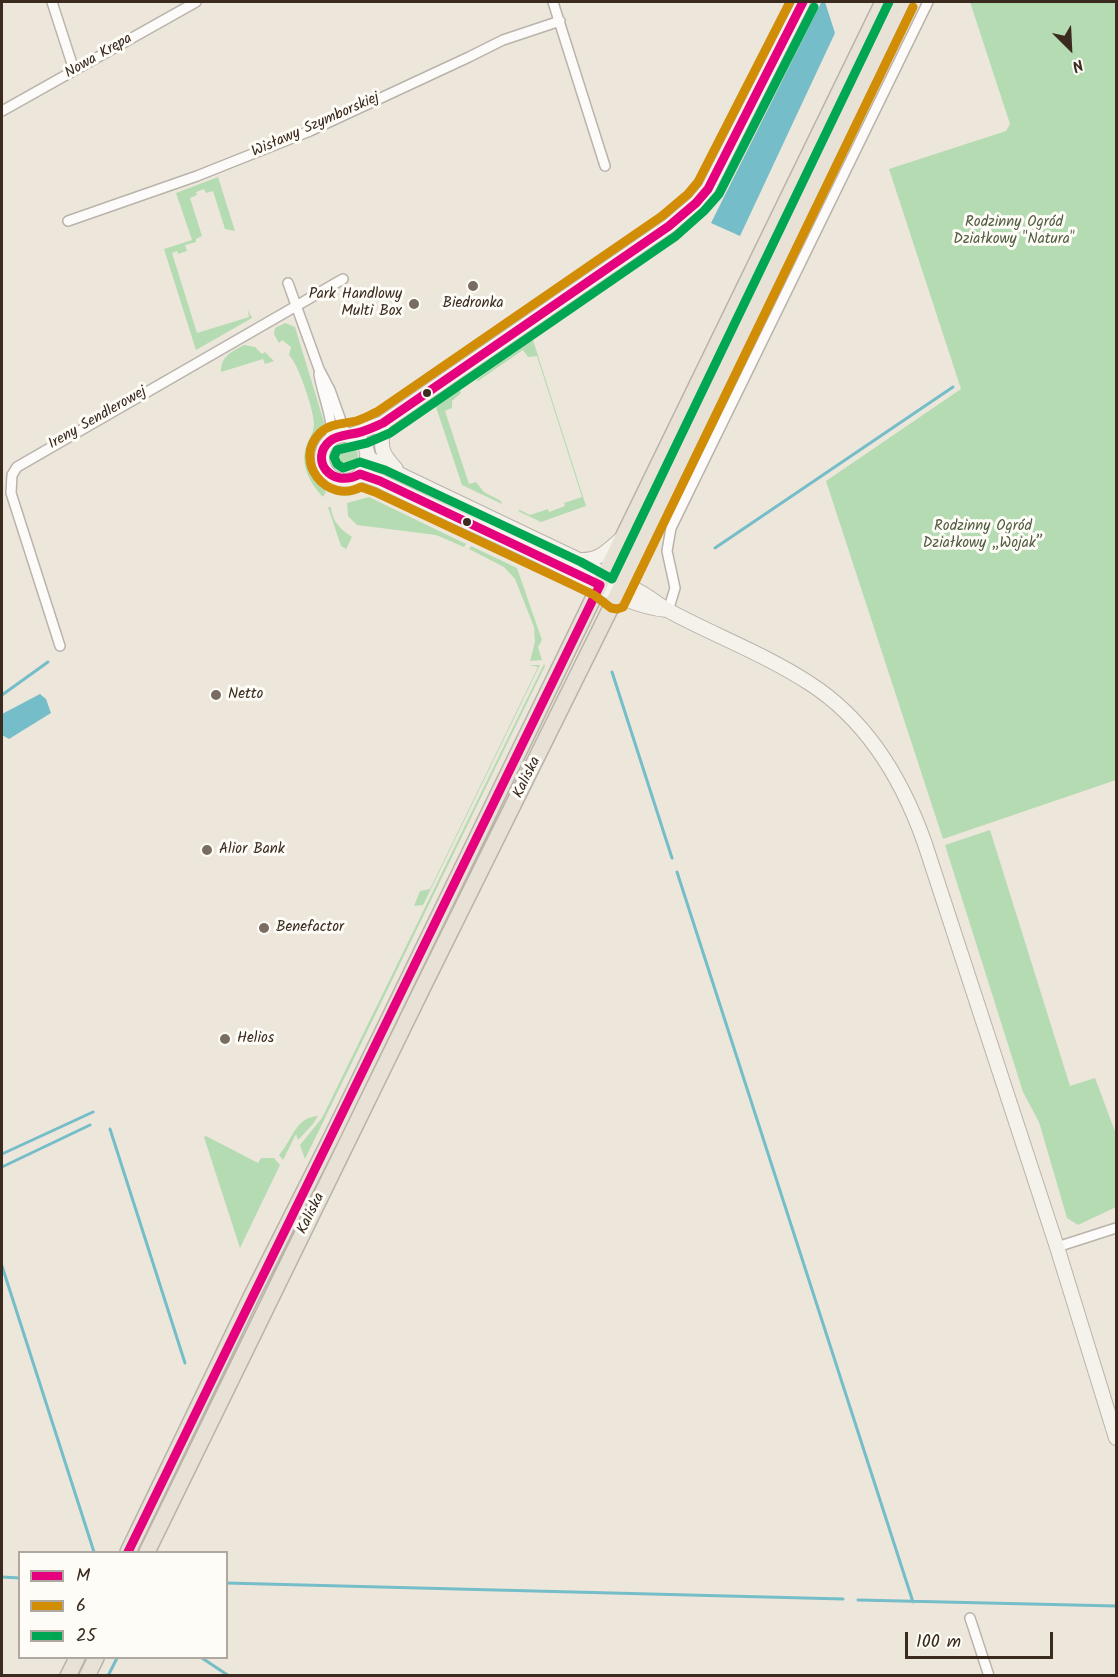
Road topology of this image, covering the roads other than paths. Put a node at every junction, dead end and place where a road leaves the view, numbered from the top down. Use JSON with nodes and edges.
{"nodes":[{"id":1,"x":52,"y":2,"type":"edge"},
{"id":2,"x":196,"y":2,"type":"edge"},
{"id":3,"x":553,"y":2,"type":"edge"},
{"id":4,"x":803,"y":2,"type":"edge"},
{"id":5,"x":883,"y":2,"type":"edge"},
{"id":6,"x":902,"y":2,"type":"edge"},
{"id":7,"x":928,"y":2,"type":"edge"},
{"id":8,"x":560,"y":21,"type":"junction"},
{"id":9,"x":74,"y":70,"type":"junction"},
{"id":10,"x":2,"y":111,"type":"edge"},
{"id":11,"x":605,"y":166,"type":"dead end"},
{"id":12,"x":68,"y":221,"type":"dead end"},
{"id":13,"x":343,"y":279,"type":"dead end"},
{"id":14,"x":288,"y":283,"type":"dead end"},
{"id":15,"x":296,"y":305,"type":"junction"},
{"id":16,"x":319,"y":369,"type":"junction"},
{"id":17,"x":382,"y":423,"type":"junction"},
{"id":18,"x":347,"y":435,"type":"junction"},
{"id":19,"x":330,"y":440,"type":"junction"},
{"id":20,"x":367,"y":453,"type":"junction"},
{"id":21,"x":399,"y":473,"type":"junction"},
{"id":22,"x":360,"y":474,"type":"junction"},
{"id":23,"x":624,"y":536,"type":"junction"},
{"id":24,"x":579,"y":560,"type":"junction"},
{"id":25,"x":602,"y":580,"type":"junction"},
{"id":26,"x":620,"y":590,"type":"junction"},
{"id":27,"x":668,"y":610,"type":"junction"},
{"id":28,"x":60,"y":646,"type":"dead end"},
{"id":29,"x":1116,"y":1228,"type":"edge"},
{"id":30,"x":1057,"y":1247,"type":"junction"},
{"id":31,"x":1116,"y":1438,"type":"edge"},
{"id":32,"x":128,"y":1551,"type":"edge"},
{"id":33,"x":147,"y":1551,"type":"edge"},
{"id":34,"x":970,"y":1618,"type":"dead end"},
{"id":35,"x":76,"y":1659,"type":"edge"},
{"id":36,"x":96,"y":1659,"type":"edge"},
{"id":37,"x":68,"y":1676,"type":"edge"},
{"id":38,"x":87,"y":1676,"type":"edge"},
{"id":39,"x":989,"y":1676,"type":"edge"}],
"edges":[{"from":1,"to":9,"type":"street"},
{"from":2,"to":9,"type":"street","name":"Nowa Krępa"},
{"from":3,"to":8,"type":"street"},
{"from":4,"to":17,"type":"street"},
{"from":5,"to":23,"type":"main road","name":"Kaliska"},
{"from":6,"to":26,"type":"main road","name":"Kaliska"},
{"from":7,"to":27,"type":"street"},
{"from":8,"to":11,"type":"street"},
{"from":8,"to":12,"type":"street","name":"Wisławy Szymborskiej"},
{"from":9,"to":10,"type":"street","name":"Nowa Krępa"},
{"from":13,"to":15,"type":"street","name":"Ireny Sendlerowej"},
{"from":14,"to":15,"type":"street"},
{"from":15,"to":16,"type":"street"},
{"from":15,"to":28,"type":"street","name":"Ireny Sendlerowej"},
{"from":16,"to":18,"type":"street"},
{"from":16,"to":19,"type":"street"},
{"from":17,"to":18,"type":"street"},
{"from":17,"to":20,"type":"street"},
{"from":17,"to":21,"type":"street"},
{"from":18,"to":19,"type":"street"},
{"from":18,"to":20,"type":"street"},
{"from":19,"to":22,"type":"street"},
{"from":20,"to":21,"type":"street"},
{"from":20,"to":22,"type":"street"},
{"from":21,"to":24,"type":"street"},
{"from":22,"to":25,"type":"street"},
{"from":23,"to":24,"type":"street"},
{"from":23,"to":25,"type":"main road","name":"Kaliska"},
{"from":24,"to":25,"type":"street"},
{"from":25,"to":26,"type":"street"},
{"from":25,"to":32,"type":"main road","name":"Kaliska"},
{"from":26,"to":27,"type":"street"},
{"from":26,"to":33,"type":"main road","name":"Kaliska"},
{"from":27,"to":30,"type":"street"},
{"from":29,"to":30,"type":"street"},
{"from":30,"to":31,"type":"street"},
{"from":34,"to":39,"type":"street"},
{"from":35,"to":37,"type":"main road"},
{"from":36,"to":38,"type":"main road"}]}
